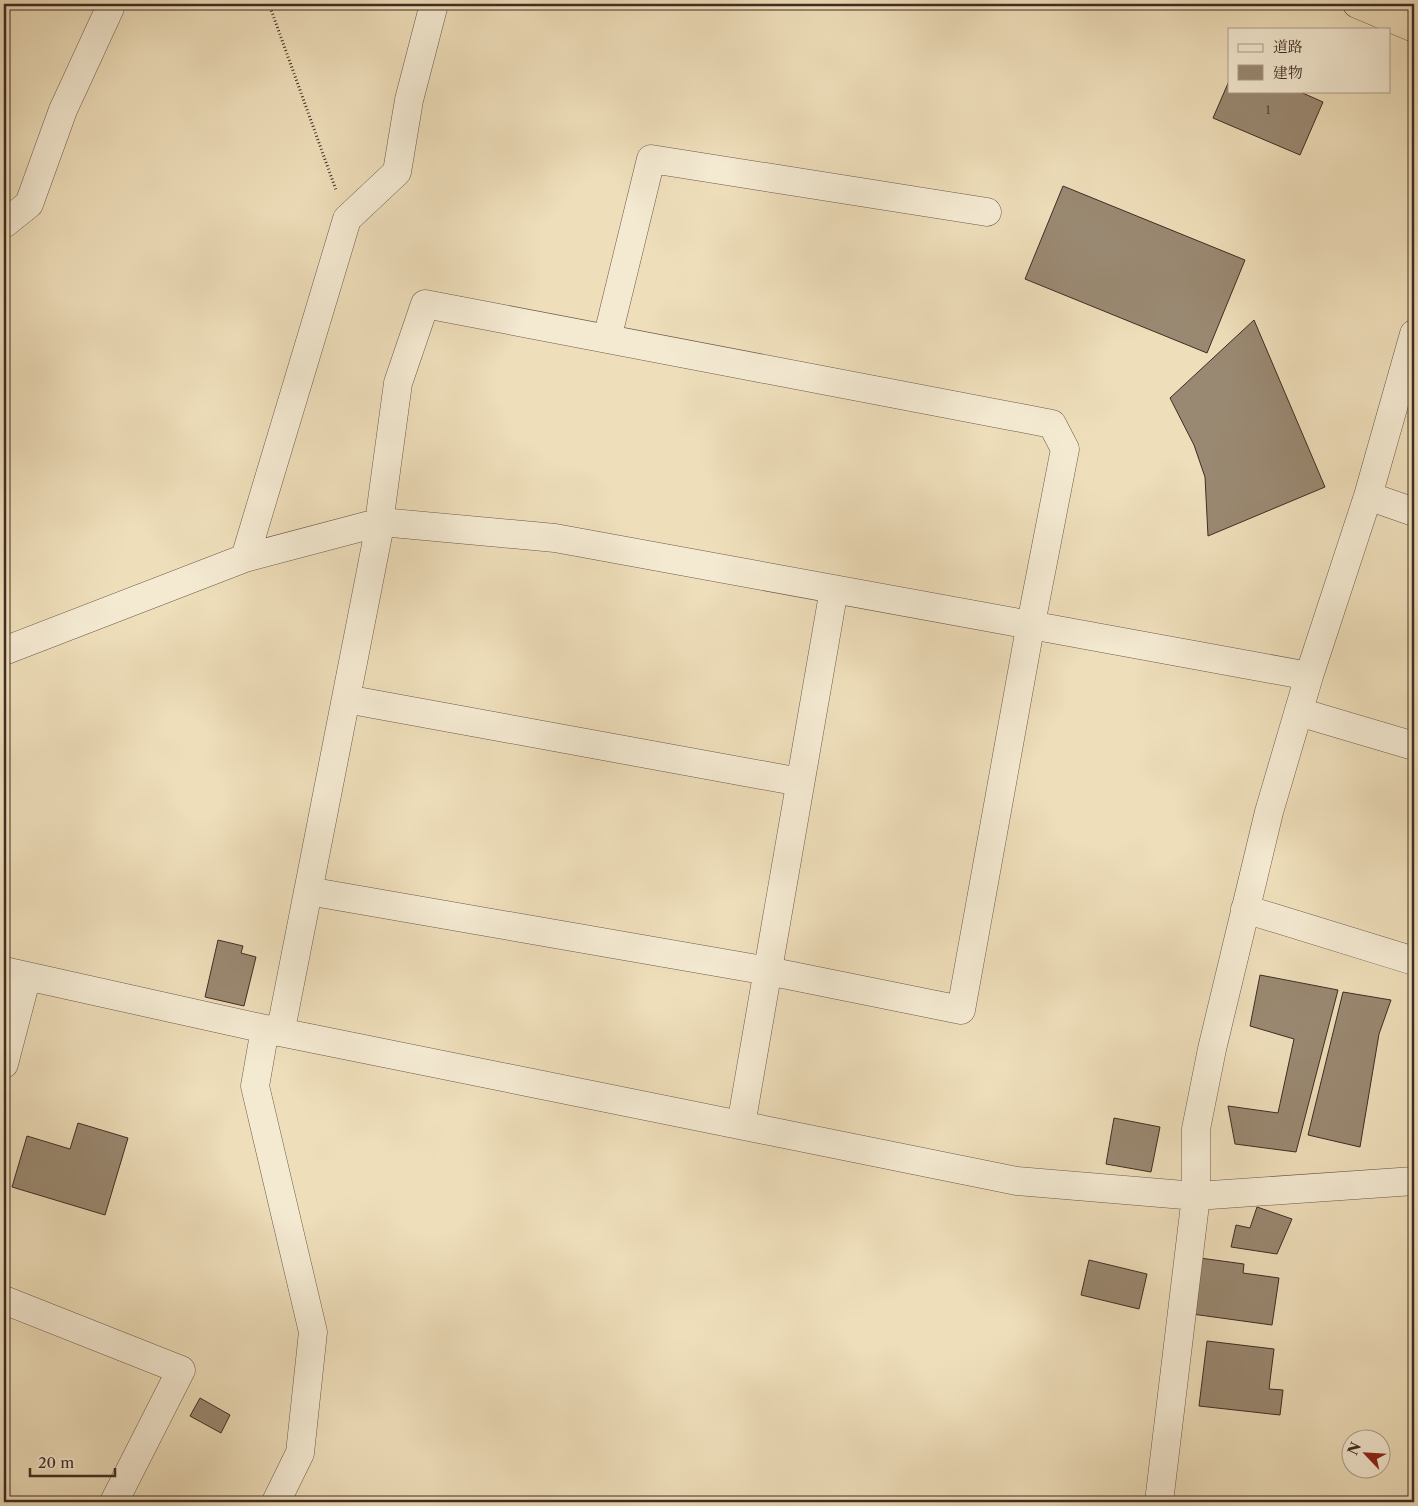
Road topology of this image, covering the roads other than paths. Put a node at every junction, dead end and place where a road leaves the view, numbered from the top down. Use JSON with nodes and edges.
{"nodes":[{"id":1,"x":109,"y":4,"type":"edge"},
{"id":2,"x":434,"y":4,"type":"edge"},
{"id":3,"x":1357,"y":4,"type":"edge"},
{"id":4,"x":1414,"y":28,"type":"edge"},
{"id":5,"x":986,"y":212,"type":"dead end"},
{"id":6,"x":4,"y":224,"type":"edge"},
{"id":7,"x":1414,"y":334,"type":"edge"},
{"id":8,"x":607,"y":339,"type":"junction"},
{"id":9,"x":1368,"y":496,"type":"junction"},
{"id":10,"x":1414,"y":512,"type":"edge"},
{"id":11,"x":381,"y":522,"type":"junction"},
{"id":12,"x":245,"y":558,"type":"junction"},
{"id":13,"x":834,"y":589,"type":"junction"},
{"id":14,"x":1030,"y":626,"type":"junction"},
{"id":15,"x":4,"y":651,"type":"edge"},
{"id":16,"x":1309,"y":676,"type":"junction"},
{"id":17,"x":346,"y":699,"type":"junction"},
{"id":18,"x":1299,"y":712,"type":"junction"},
{"id":19,"x":1414,"y":746,"type":"edge"},
{"id":20,"x":800,"y":782,"type":"junction"},
{"id":21,"x":308,"y":891,"type":"junction"},
{"id":22,"x":1246,"y":909,"type":"junction"},
{"id":23,"x":1414,"y":961,"type":"edge"},
{"id":24,"x":768,"y":971,"type":"junction"},
{"id":25,"x":16,"y":974,"type":"edge"},
{"id":26,"x":272,"y":1030,"type":"junction"},
{"id":27,"x":4,"y":1064,"type":"edge"},
{"id":28,"x":742,"y":1125,"type":"junction"},
{"id":29,"x":1414,"y":1181,"type":"edge"},
{"id":30,"x":1196,"y":1196,"type":"junction"},
{"id":31,"x":4,"y":1300,"type":"edge"},
{"id":32,"x":114,"y":1502,"type":"edge"},
{"id":33,"x":276,"y":1502,"type":"edge"},
{"id":34,"x":1159,"y":1502,"type":"edge"}],
"edges":[{"from":1,"to":6,"type":"street"},
{"from":2,"to":12,"type":"street"},
{"from":3,"to":4,"type":"highway"},
{"from":5,"to":8,"type":"street"},
{"from":7,"to":9,"type":"street"},
{"from":8,"to":11,"type":"street"},
{"from":8,"to":14,"type":"street"},
{"from":9,"to":10,"type":"street"},
{"from":9,"to":16,"type":"street"},
{"from":11,"to":12,"type":"street"},
{"from":11,"to":13,"type":"street"},
{"from":11,"to":17,"type":"street"},
{"from":12,"to":15,"type":"street"},
{"from":13,"to":14,"type":"street"},
{"from":13,"to":20,"type":"street"},
{"from":14,"to":16,"type":"street"},
{"from":14,"to":24,"type":"street"},
{"from":16,"to":18,"type":"street"},
{"from":17,"to":20,"type":"street"},
{"from":17,"to":21,"type":"street"},
{"from":18,"to":19,"type":"street"},
{"from":18,"to":22,"type":"street"},
{"from":20,"to":24,"type":"street"},
{"from":21,"to":24,"type":"street"},
{"from":21,"to":26,"type":"street"},
{"from":22,"to":23,"type":"street"},
{"from":22,"to":30,"type":"street"},
{"from":24,"to":28,"type":"street"},
{"from":25,"to":26,"type":"street"},
{"from":25,"to":27,"type":"street"},
{"from":26,"to":28,"type":"street"},
{"from":26,"to":33,"type":"street"},
{"from":28,"to":30,"type":"street"},
{"from":29,"to":30,"type":"street"},
{"from":30,"to":34,"type":"street"},
{"from":31,"to":32,"type":"street"}]}
